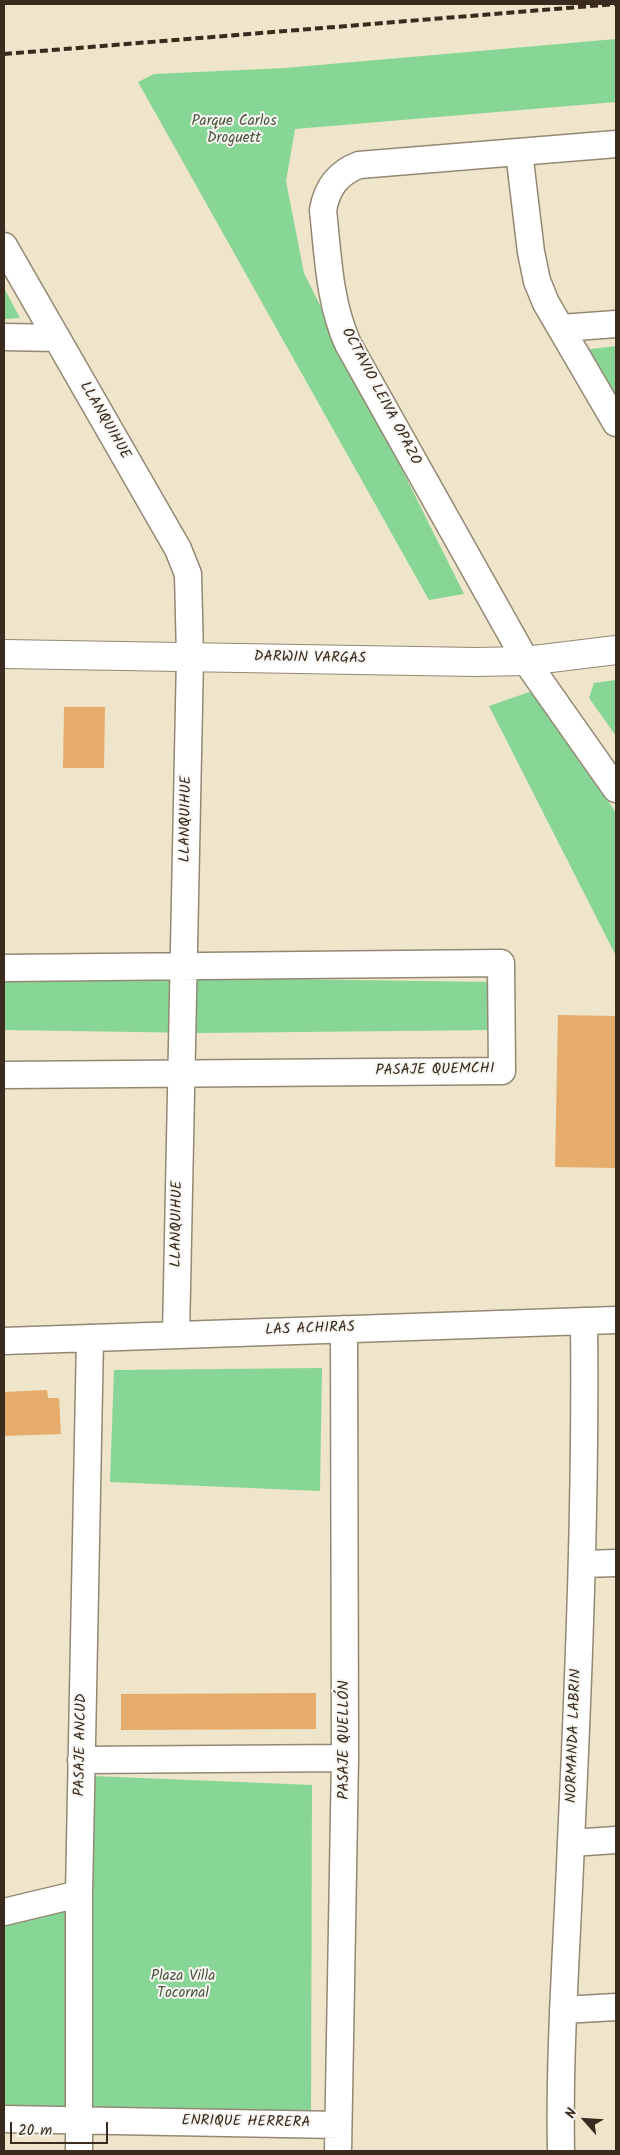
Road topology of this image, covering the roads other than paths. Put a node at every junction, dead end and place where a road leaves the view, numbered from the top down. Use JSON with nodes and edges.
{"nodes":[{"id":1,"x":616,"y":144,"type":"edge"},
{"id":2,"x":519,"y":152,"type":"junction"},
{"id":3,"x":4,"y":246,"type":"edge"},
{"id":4,"x":616,"y":324,"type":"edge"},
{"id":5,"x":561,"y":328,"type":"junction"},
{"id":6,"x":4,"y":337,"type":"edge"},
{"id":7,"x":56,"y":338,"type":"junction"},
{"id":8,"x":616,"y":423,"type":"edge"},
{"id":9,"x":616,"y":650,"type":"edge"},
{"id":10,"x":4,"y":654,"type":"edge"},
{"id":11,"x":190,"y":657,"type":"junction"},
{"id":12,"x":526,"y":661,"type":"junction"},
{"id":13,"x":616,"y":789,"type":"edge"},
{"id":14,"x":184,"y":966,"type":"junction"},
{"id":15,"x":4,"y":968,"type":"edge"},
{"id":16,"x":182,"y":1074,"type":"junction"},
{"id":17,"x":4,"y":1075,"type":"edge"},
{"id":18,"x":616,"y":1320,"type":"edge"},
{"id":19,"x":584,"y":1321,"type":"junction"},
{"id":20,"x":344,"y":1329,"type":"junction"},
{"id":21,"x":176,"y":1335,"type":"junction"},
{"id":22,"x":90,"y":1338,"type":"junction"},
{"id":23,"x":4,"y":1341,"type":"edge"},
{"id":24,"x":616,"y":1563,"type":"edge"},
{"id":25,"x":582,"y":1564,"type":"junction"},
{"id":26,"x":345,"y":1758,"type":"junction"},
{"id":27,"x":81,"y":1760,"type":"junction"},
{"id":28,"x":616,"y":1840,"type":"edge"},
{"id":29,"x":571,"y":1843,"type":"junction"},
{"id":30,"x":79,"y":1894,"type":"junction"},
{"id":31,"x":4,"y":1912,"type":"edge"},
{"id":32,"x":616,"y":2007,"type":"edge"},
{"id":33,"x":563,"y":2010,"type":"junction"},
{"id":34,"x":4,"y":2119,"type":"edge"},
{"id":35,"x":80,"y":2121,"type":"junction"},
{"id":36,"x":338,"y":2125,"type":"junction"},
{"id":37,"x":79,"y":2151,"type":"edge"},
{"id":38,"x":338,"y":2151,"type":"edge"},
{"id":39,"x":561,"y":2151,"type":"edge"}],
"edges":[{"from":1,"to":2,"type":"street","name":"OCTAVIO LEIVA OPAZO"},
{"from":2,"to":5,"type":"street"},
{"from":2,"to":12,"type":"street","name":"OCTAVIO LEIVA OPAZO"},
{"from":3,"to":7,"type":"street","name":"LLANQUIHUE"},
{"from":4,"to":5,"type":"street"},
{"from":5,"to":8,"type":"street"},
{"from":6,"to":7,"type":"street"},
{"from":7,"to":11,"type":"street","name":"LLANQUIHUE"},
{"from":9,"to":12,"type":"street","name":"DARWIN VARGAS"},
{"from":10,"to":11,"type":"street","name":"DARWIN VARGAS"},
{"from":11,"to":12,"type":"street","name":"DARWIN VARGAS"},
{"from":11,"to":14,"type":"street","name":"LLANQUIHUE"},
{"from":12,"to":13,"type":"street","name":"OCTAVIO LEIVA OPAZO"},
{"from":14,"to":15,"type":"street","name":"PASAJE QUEMCHI"},
{"from":14,"to":16,"type":"street","name":"LLANQUIHUE"},
{"from":14,"to":16,"type":"street","name":"PASAJE QUEMCHI"},
{"from":16,"to":17,"type":"street","name":"PASAJE QUEMCHI"},
{"from":16,"to":21,"type":"street","name":"LLANQUIHUE"},
{"from":18,"to":19,"type":"street","name":"LAS ACHIRAS"},
{"from":19,"to":20,"type":"street","name":"LAS ACHIRAS"},
{"from":19,"to":25,"type":"street","name":"NORMANDA LABRIN"},
{"from":20,"to":21,"type":"street","name":"LAS ACHIRAS"},
{"from":20,"to":26,"type":"street","name":"PASAJE QUELLÓN"},
{"from":21,"to":22,"type":"street","name":"LAS ACHIRAS"},
{"from":22,"to":23,"type":"street","name":"LAS ACHIRAS"},
{"from":22,"to":27,"type":"street","name":"PASAJE ANCUD"},
{"from":24,"to":25,"type":"street"},
{"from":25,"to":29,"type":"street","name":"NORMANDA LABRIN"},
{"from":26,"to":27,"type":"street"},
{"from":26,"to":36,"type":"street","name":"PASAJE QUELLÓN"},
{"from":27,"to":30,"type":"street","name":"PASAJE ANCUD"},
{"from":28,"to":29,"type":"street"},
{"from":29,"to":33,"type":"street","name":"NORMANDA LABRIN"},
{"from":30,"to":31,"type":"street"},
{"from":30,"to":35,"type":"street","name":"PASAJE ANCUD"},
{"from":32,"to":33,"type":"street"},
{"from":33,"to":39,"type":"street","name":"NORMANDA LABRIN"},
{"from":34,"to":35,"type":"street","name":"ENRIQUE HERRERA"},
{"from":35,"to":36,"type":"street","name":"ENRIQUE HERRERA"},
{"from":35,"to":37,"type":"street","name":"PASAJE ANCUD"},
{"from":36,"to":38,"type":"street","name":"PASAJE QUELLÓN"}]}
